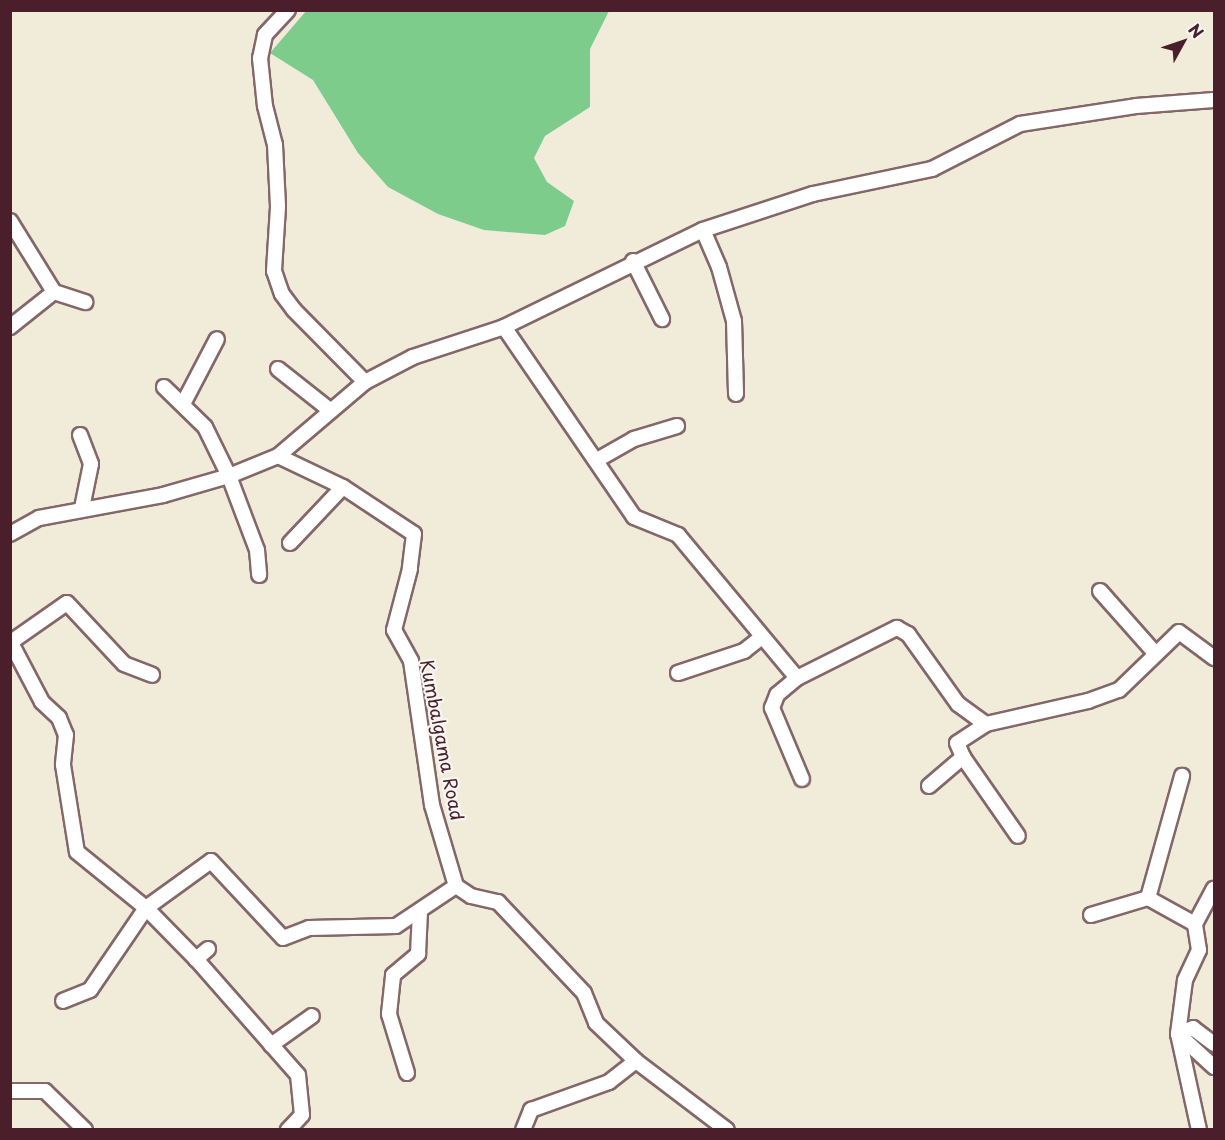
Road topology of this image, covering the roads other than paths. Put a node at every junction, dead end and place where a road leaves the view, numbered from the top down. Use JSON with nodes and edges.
{"nodes":[{"id":1,"x":288,"y":10,"type":"edge"},
{"id":2,"x":1215,"y":100,"type":"edge"},
{"id":3,"x":10,"y":221,"type":"edge"},
{"id":4,"x":703,"y":230,"type":"junction"},
{"id":5,"x":633,"y":261,"type":"junction"},
{"id":6,"x":54,"y":292,"type":"junction"},
{"id":7,"x":85,"y":302,"type":"dead end"},
{"id":8,"x":662,"y":319,"type":"dead end"},
{"id":9,"x":10,"y":327,"type":"edge"},
{"id":10,"x":504,"y":327,"type":"junction"},
{"id":11,"x":218,"y":339,"type":"dead end"},
{"id":12,"x":278,"y":369,"type":"dead end"},
{"id":13,"x":365,"y":382,"type":"junction"},
{"id":14,"x":164,"y":387,"type":"dead end"},
{"id":15,"x":736,"y":394,"type":"dead end"},
{"id":16,"x":183,"y":404,"type":"junction"},
{"id":17,"x":330,"y":410,"type":"junction"},
{"id":18,"x":677,"y":426,"type":"dead end"},
{"id":19,"x":80,"y":435,"type":"dead end"},
{"id":20,"x":278,"y":456,"type":"junction"},
{"id":21,"x":597,"y":460,"type":"junction"},
{"id":22,"x":229,"y":476,"type":"junction"},
{"id":23,"x":343,"y":487,"type":"junction"},
{"id":24,"x":82,"y":508,"type":"junction"},
{"id":25,"x":12,"y":528,"type":"edge"},
{"id":26,"x":290,"y":543,"type":"dead end"},
{"id":27,"x":259,"y":575,"type":"dead end"},
{"id":28,"x":1100,"y":591,"type":"dead end"},
{"id":29,"x":762,"y":637,"type":"junction"},
{"id":30,"x":11,"y":641,"type":"edge"},
{"id":31,"x":1156,"y":654,"type":"junction"},
{"id":32,"x":1215,"y":658,"type":"edge"},
{"id":33,"x":678,"y":673,"type":"dead end"},
{"id":34,"x":152,"y":675,"type":"dead end"},
{"id":35,"x":797,"y":678,"type":"junction"},
{"id":36,"x":986,"y":724,"type":"junction"},
{"id":37,"x":963,"y":757,"type":"junction"},
{"id":38,"x":1182,"y":776,"type":"dead end"},
{"id":39,"x":802,"y":778,"type":"dead end"},
{"id":40,"x":929,"y":786,"type":"dead end"},
{"id":41,"x":1018,"y":836,"type":"dead end"},
{"id":42,"x":456,"y":886,"type":"junction"},
{"id":43,"x":1215,"y":889,"type":"edge"},
{"id":44,"x":1148,"y":898,"type":"junction"},
{"id":45,"x":146,"y":908,"type":"junction"},
{"id":46,"x":420,"y":911,"type":"junction"},
{"id":47,"x":1092,"y":915,"type":"dead end"},
{"id":48,"x":1195,"y":924,"type":"junction"},
{"id":49,"x":208,"y":949,"type":"dead end"},
{"id":50,"x":196,"y":959,"type":"junction"},
{"id":51,"x":63,"y":1001,"type":"dead end"},
{"id":52,"x":312,"y":1016,"type":"dead end"},
{"id":53,"x":1178,"y":1034,"type":"junction"},
{"id":54,"x":1215,"y":1044,"type":"edge"},
{"id":55,"x":272,"y":1045,"type":"junction"},
{"id":56,"x":636,"y":1061,"type":"junction"},
{"id":57,"x":1215,"y":1067,"type":"edge"},
{"id":58,"x":407,"y":1073,"type":"dead end"},
{"id":59,"x":10,"y":1090,"type":"edge"},
{"id":60,"x":85,"y":1130,"type":"edge"},
{"id":61,"x":288,"y":1130,"type":"edge"},
{"id":62,"x":523,"y":1130,"type":"edge"},
{"id":63,"x":727,"y":1130,"type":"edge"},
{"id":64,"x":1199,"y":1130,"type":"edge"}],
"edges":[{"from":1,"to":13,"type":"street"},
{"from":2,"to":4,"type":"street"},
{"from":3,"to":6,"type":"street"},
{"from":4,"to":5,"type":"street"},
{"from":4,"to":15,"type":"street"},
{"from":5,"to":8,"type":"street"},
{"from":5,"to":10,"type":"street"},
{"from":6,"to":7,"type":"street"},
{"from":6,"to":9,"type":"street"},
{"from":10,"to":13,"type":"street"},
{"from":10,"to":21,"type":"street"},
{"from":11,"to":16,"type":"street"},
{"from":12,"to":17,"type":"street"},
{"from":13,"to":17,"type":"street"},
{"from":14,"to":16,"type":"street"},
{"from":16,"to":22,"type":"street"},
{"from":17,"to":20,"type":"street"},
{"from":18,"to":21,"type":"street"},
{"from":19,"to":24,"type":"street"},
{"from":20,"to":22,"type":"street"},
{"from":20,"to":23,"type":"street","name":"Kumbalgama Road"},
{"from":21,"to":29,"type":"street"},
{"from":22,"to":24,"type":"street"},
{"from":22,"to":27,"type":"street"},
{"from":23,"to":26,"type":"street"},
{"from":23,"to":42,"type":"street","name":"Kumbalgama Road"},
{"from":24,"to":25,"type":"street"},
{"from":28,"to":31,"type":"street"},
{"from":29,"to":33,"type":"street"},
{"from":29,"to":35,"type":"street"},
{"from":30,"to":34,"type":"street"},
{"from":30,"to":45,"type":"street"},
{"from":31,"to":32,"type":"street"},
{"from":31,"to":36,"type":"street"},
{"from":35,"to":36,"type":"street"},
{"from":35,"to":39,"type":"street"},
{"from":36,"to":37,"type":"street"},
{"from":37,"to":40,"type":"street"},
{"from":37,"to":41,"type":"street"},
{"from":38,"to":44,"type":"street"},
{"from":42,"to":46,"type":"street"},
{"from":42,"to":56,"type":"street"},
{"from":43,"to":48,"type":"street"},
{"from":44,"to":47,"type":"street"},
{"from":44,"to":48,"type":"street"},
{"from":45,"to":46,"type":"street"},
{"from":45,"to":50,"type":"street"},
{"from":45,"to":51,"type":"street"},
{"from":46,"to":58,"type":"street"},
{"from":48,"to":53,"type":"street"},
{"from":49,"to":50,"type":"street"},
{"from":50,"to":55,"type":"street"},
{"from":52,"to":55,"type":"street"},
{"from":53,"to":54,"type":"street"},
{"from":53,"to":57,"type":"street"},
{"from":53,"to":64,"type":"street"},
{"from":55,"to":61,"type":"street"},
{"from":56,"to":62,"type":"street"},
{"from":56,"to":63,"type":"street"},
{"from":59,"to":60,"type":"street"}]}
